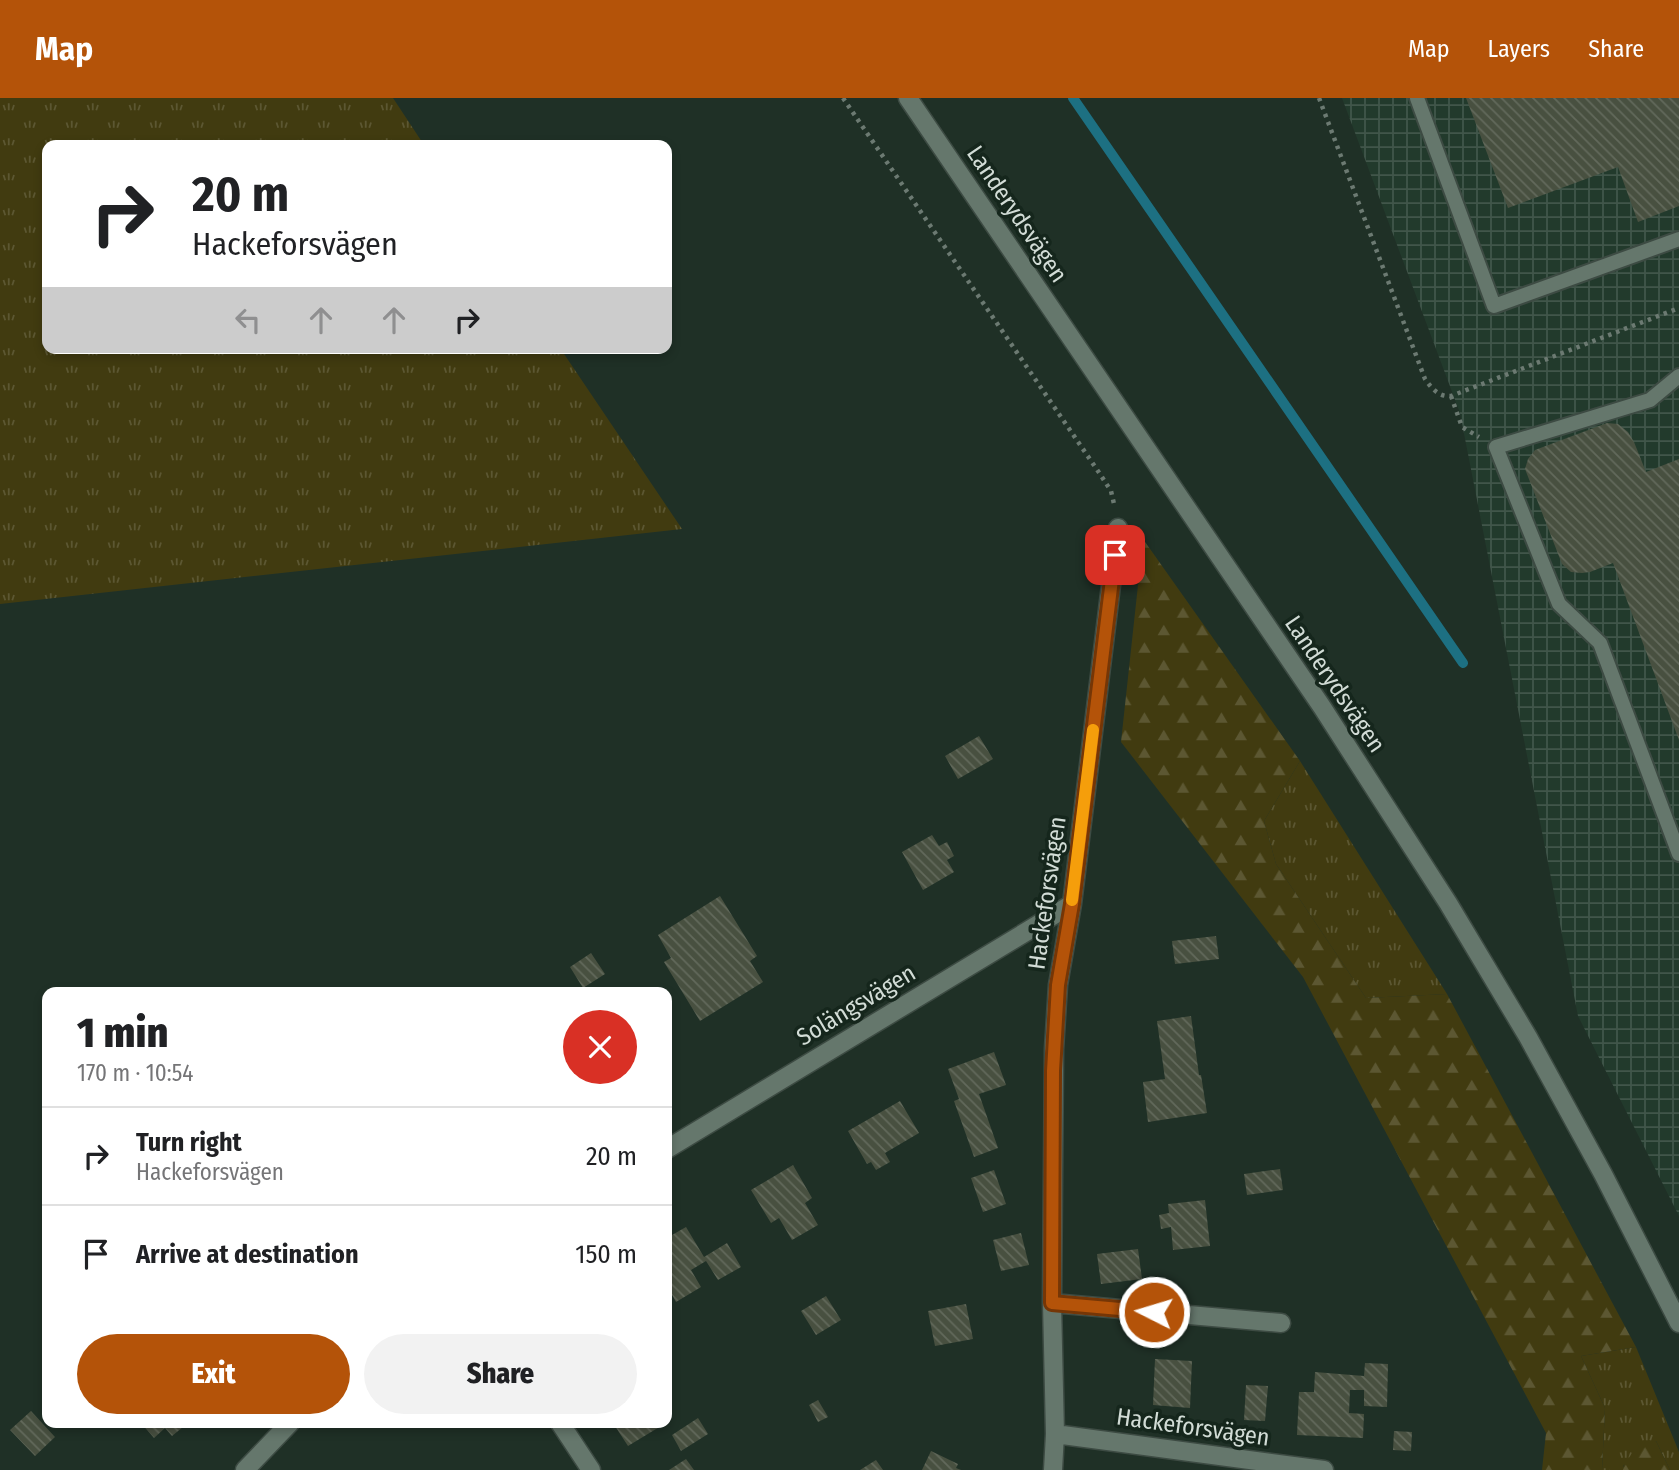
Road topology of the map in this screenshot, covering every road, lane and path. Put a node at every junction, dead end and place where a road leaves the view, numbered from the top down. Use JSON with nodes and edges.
{"nodes":[{"id":1,"x":843,"y":98,"type":"edge"},
{"id":2,"x":908,"y":98,"type":"edge"},
{"id":3,"x":1319,"y":98,"type":"edge"},
{"id":4,"x":1417,"y":98,"type":"edge"},
{"id":5,"x":1679,"y":239,"type":"edge"},
{"id":6,"x":1679,"y":307,"type":"edge"},
{"id":7,"x":1679,"y":376,"type":"edge"},
{"id":8,"x":1451,"y":396,"type":"junction"},
{"id":9,"x":1496,"y":447,"type":"junction"},
{"id":10,"x":1118,"y":528,"type":"joint"},
{"id":11,"x":1679,"y":854,"type":"edge"},
{"id":12,"x":1072,"y":904,"type":"junction"},
{"id":13,"x":672,"y":1146,"type":"edge"},
{"id":14,"x":1052,"y":1303,"type":"junction"},
{"id":15,"x":1679,"y":1323,"type":"edge"},
{"id":16,"x":1281,"y":1324,"type":"dead end"},
{"id":17,"x":285,"y":1428,"type":"edge"},
{"id":18,"x":563,"y":1428,"type":"edge"},
{"id":19,"x":1055,"y":1434,"type":"junction"},
{"id":20,"x":245,"y":1470,"type":"edge"},
{"id":21,"x":591,"y":1470,"type":"edge"},
{"id":22,"x":1053,"y":1470,"type":"edge"},
{"id":23,"x":1324,"y":1470,"type":"edge"}],
"edges":[{"from":1,"to":10,"type":"path"},
{"from":2,"to":15,"type":"street","name":"Landerydsvägen"},
{"from":3,"to":8,"type":"path"},
{"from":4,"to":5,"type":"lane"},
{"from":6,"to":8,"type":"path"},
{"from":7,"to":9,"type":"lane"},
{"from":8,"to":9,"type":"path"},
{"from":9,"to":11,"type":"lane"},
{"from":10,"to":12,"type":"street","name":"Hackeforsvägen"},
{"from":12,"to":13,"type":"street","name":"Solängsvägen"},
{"from":12,"to":14,"type":"street","name":"Hackeforsvägen"},
{"from":14,"to":16,"type":"street"},
{"from":14,"to":19,"type":"street","name":"Hackeforsvägen"},
{"from":17,"to":20,"type":"street"},
{"from":18,"to":21,"type":"street"},
{"from":19,"to":22,"type":"street","name":"Hackeforsvägen"},
{"from":19,"to":23,"type":"street","name":"Hackeforsvägen"}]}
